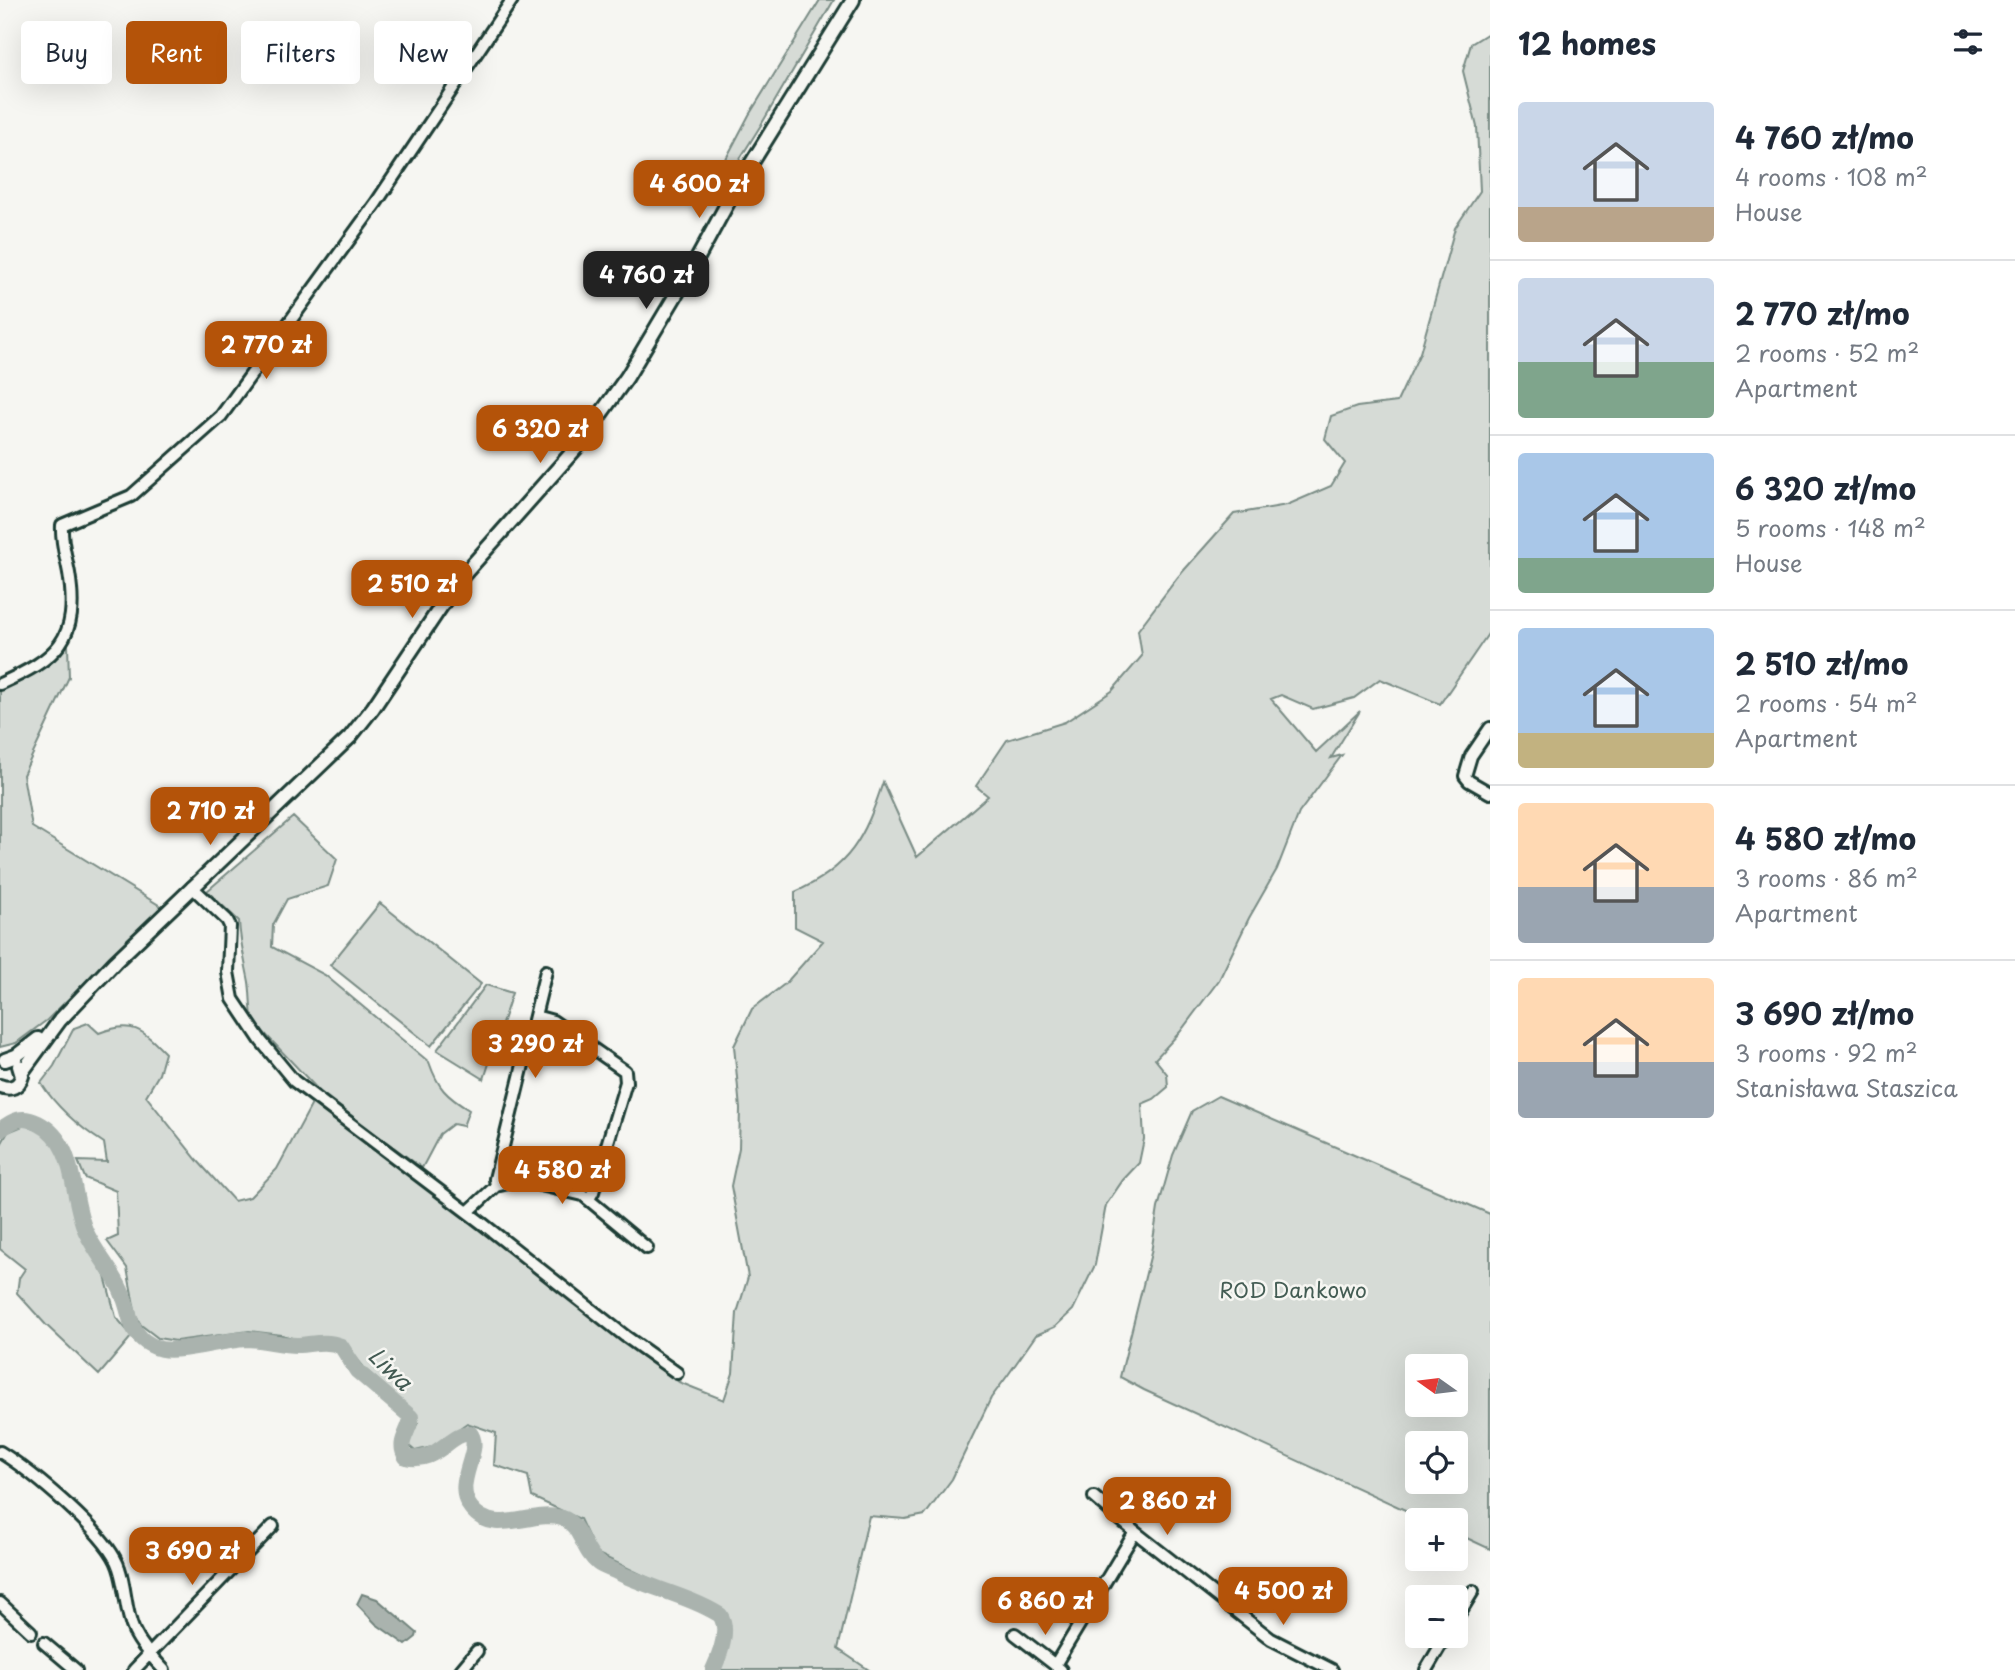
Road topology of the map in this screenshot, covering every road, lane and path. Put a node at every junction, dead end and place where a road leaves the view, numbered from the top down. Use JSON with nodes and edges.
{"nodes":[{"id":1,"x":512,"y":0,"type":"edge"},
{"id":2,"x":853,"y":0,"type":"edge"},
{"id":3,"x":0,"y":684,"type":"edge"},
{"id":4,"x":1490,"y":728,"type":"edge"},
{"id":5,"x":1490,"y":793,"type":"edge"},
{"id":6,"x":192,"y":887,"type":"junction"},
{"id":7,"x":546,"y":971,"type":"dead end"},
{"id":8,"x":535,"y":1016,"type":"junction"},
{"id":9,"x":60,"y":1020,"type":"junction"},
{"id":10,"x":2,"y":1060,"type":"edge"},
{"id":11,"x":22,"y":1072,"type":"junction"},
{"id":12,"x":2,"y":1089,"type":"edge"},
{"id":13,"x":496,"y":1186,"type":"junction"},
{"id":14,"x":589,"y":1199,"type":"junction"},
{"id":15,"x":468,"y":1212,"type":"junction"},
{"id":16,"x":647,"y":1248,"type":"dead end"},
{"id":17,"x":677,"y":1373,"type":"dead end"},
{"id":18,"x":0,"y":1452,"type":"edge"},
{"id":19,"x":1094,"y":1497,"type":"dead end"},
{"id":20,"x":273,"y":1526,"type":"dead end"},
{"id":21,"x":1135,"y":1532,"type":"junction"},
{"id":22,"x":1473,"y":1591,"type":"dead end"},
{"id":23,"x":1468,"y":1599,"type":"edge"},
{"id":24,"x":0,"y":1603,"type":"edge"},
{"id":25,"x":31,"y":1632,"type":"dead end"},
{"id":26,"x":1015,"y":1634,"type":"dead end"},
{"id":27,"x":44,"y":1643,"type":"dead end"},
{"id":28,"x":1439,"y":1648,"type":"edge"},
{"id":29,"x":477,"y":1651,"type":"dead end"},
{"id":30,"x":149,"y":1654,"type":"junction"},
{"id":31,"x":1058,"y":1667,"type":"edge"},
{"id":32,"x":76,"y":1670,"type":"edge"},
{"id":33,"x":134,"y":1670,"type":"edge"},
{"id":34,"x":164,"y":1670,"type":"edge"},
{"id":35,"x":461,"y":1670,"type":"edge"},
{"id":36,"x":1332,"y":1670,"type":"edge"},
{"id":37,"x":1426,"y":1670,"type":"edge"}],
"edges":[{"from":1,"to":3,"type":"street"},
{"from":2,"to":6,"type":"main road"},
{"from":4,"to":5,"type":"street"},
{"from":6,"to":9,"type":"main road"},
{"from":6,"to":15,"type":"street"},
{"from":7,"to":8,"type":"street"},
{"from":8,"to":13,"type":"street"},
{"from":8,"to":14,"type":"street"},
{"from":9,"to":10,"type":"main road"},
{"from":9,"to":11,"type":"main road"},
{"from":10,"to":11,"type":"main road"},
{"from":11,"to":12,"type":"main road"},
{"from":13,"to":14,"type":"street"},
{"from":13,"to":15,"type":"street"},
{"from":14,"to":16,"type":"street"},
{"from":15,"to":17,"type":"street"},
{"from":18,"to":30,"type":"street"},
{"from":19,"to":21,"type":"street"},
{"from":20,"to":30,"type":"street"},
{"from":21,"to":31,"type":"street"},
{"from":21,"to":36,"type":"street"},
{"from":22,"to":23,"type":"street"},
{"from":24,"to":25,"type":"street"},
{"from":26,"to":31,"type":"street"},
{"from":27,"to":32,"type":"street"},
{"from":28,"to":37,"type":"street"},
{"from":29,"to":35,"type":"street"},
{"from":30,"to":33,"type":"street"},
{"from":30,"to":34,"type":"street"}]}
